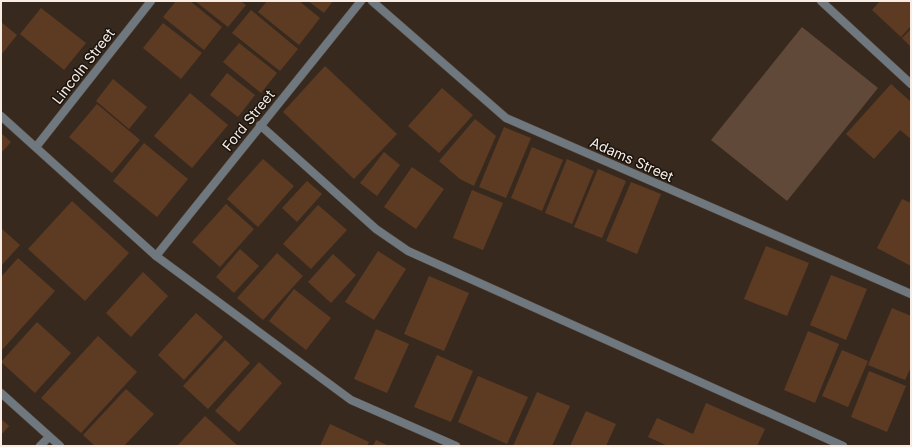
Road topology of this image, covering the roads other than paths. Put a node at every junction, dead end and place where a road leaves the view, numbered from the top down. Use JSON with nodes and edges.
{"nodes":[{"id":1,"x":151,"y":1,"type":"edge"},
{"id":2,"x":361,"y":1,"type":"edge"},
{"id":3,"x":372,"y":1,"type":"edge"},
{"id":4,"x":821,"y":1,"type":"edge"},
{"id":5,"x":911,"y":84,"type":"edge"},
{"id":6,"x":1,"y":116,"type":"edge"},
{"id":7,"x":260,"y":125,"type":"junction"},
{"id":8,"x":36,"y":147,"type":"junction"},
{"id":9,"x":156,"y":256,"type":"junction"},
{"id":10,"x":911,"y":294,"type":"edge"},
{"id":11,"x":1,"y":393,"type":"edge"},
{"id":12,"x":49,"y":437,"type":"junction"},
{"id":13,"x":40,"y":446,"type":"edge"},
{"id":14,"x":60,"y":446,"type":"edge"},
{"id":15,"x":456,"y":446,"type":"edge"},
{"id":16,"x":843,"y":446,"type":"edge"}],
"edges":[{"from":1,"to":8,"type":"street","name":"Lincoln Street"},
{"from":2,"to":7,"type":"street","name":"Ford Street"},
{"from":3,"to":10,"type":"street","name":"Adams Street"},
{"from":4,"to":5,"type":"street"},
{"from":6,"to":8,"type":"street"},
{"from":7,"to":9,"type":"street","name":"Ford Street"},
{"from":7,"to":16,"type":"street"},
{"from":8,"to":9,"type":"street"},
{"from":9,"to":15,"type":"street"},
{"from":11,"to":12,"type":"street"},
{"from":12,"to":13,"type":"street"},
{"from":12,"to":14,"type":"street"}]}
